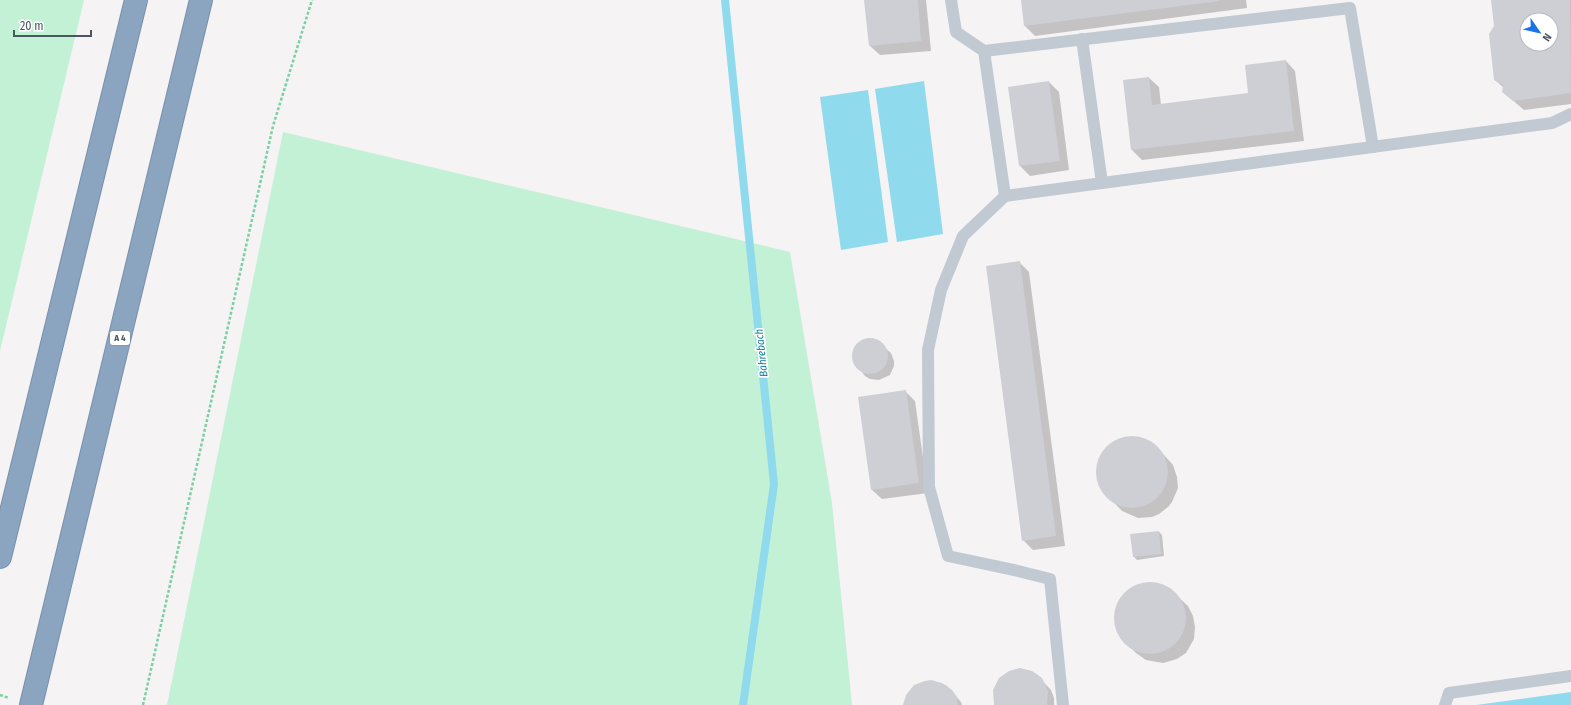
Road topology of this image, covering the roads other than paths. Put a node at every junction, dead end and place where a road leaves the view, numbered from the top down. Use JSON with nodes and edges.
{"nodes":[{"id":1,"x":136,"y":0,"type":"edge"},
{"id":2,"x":201,"y":0,"type":"edge"},
{"id":3,"x":951,"y":0,"type":"edge"},
{"id":4,"x":1082,"y":39,"type":"junction"},
{"id":5,"x":984,"y":50,"type":"junction"},
{"id":6,"x":1571,"y":114,"type":"edge"},
{"id":7,"x":1373,"y":146,"type":"junction"},
{"id":8,"x":1102,"y":183,"type":"junction"},
{"id":9,"x":1005,"y":196,"type":"junction"},
{"id":10,"x":0,"y":557,"type":"edge"},
{"id":11,"x":1571,"y":676,"type":"edge"},
{"id":12,"x":31,"y":705,"type":"edge"},
{"id":13,"x":1062,"y":705,"type":"edge"},
{"id":14,"x":1445,"y":705,"type":"edge"}],
"edges":[{"from":1,"to":10,"type":"highway"},
{"from":2,"to":12,"type":"highway","number":"A 4"},
{"from":3,"to":5,"type":"lane"},
{"from":4,"to":5,"type":"lane"},
{"from":4,"to":7,"type":"lane"},
{"from":4,"to":8,"type":"lane"},
{"from":5,"to":9,"type":"lane"},
{"from":6,"to":7,"type":"lane"},
{"from":7,"to":8,"type":"lane"},
{"from":8,"to":9,"type":"lane"},
{"from":9,"to":13,"type":"lane"},
{"from":11,"to":14,"type":"lane"}]}
